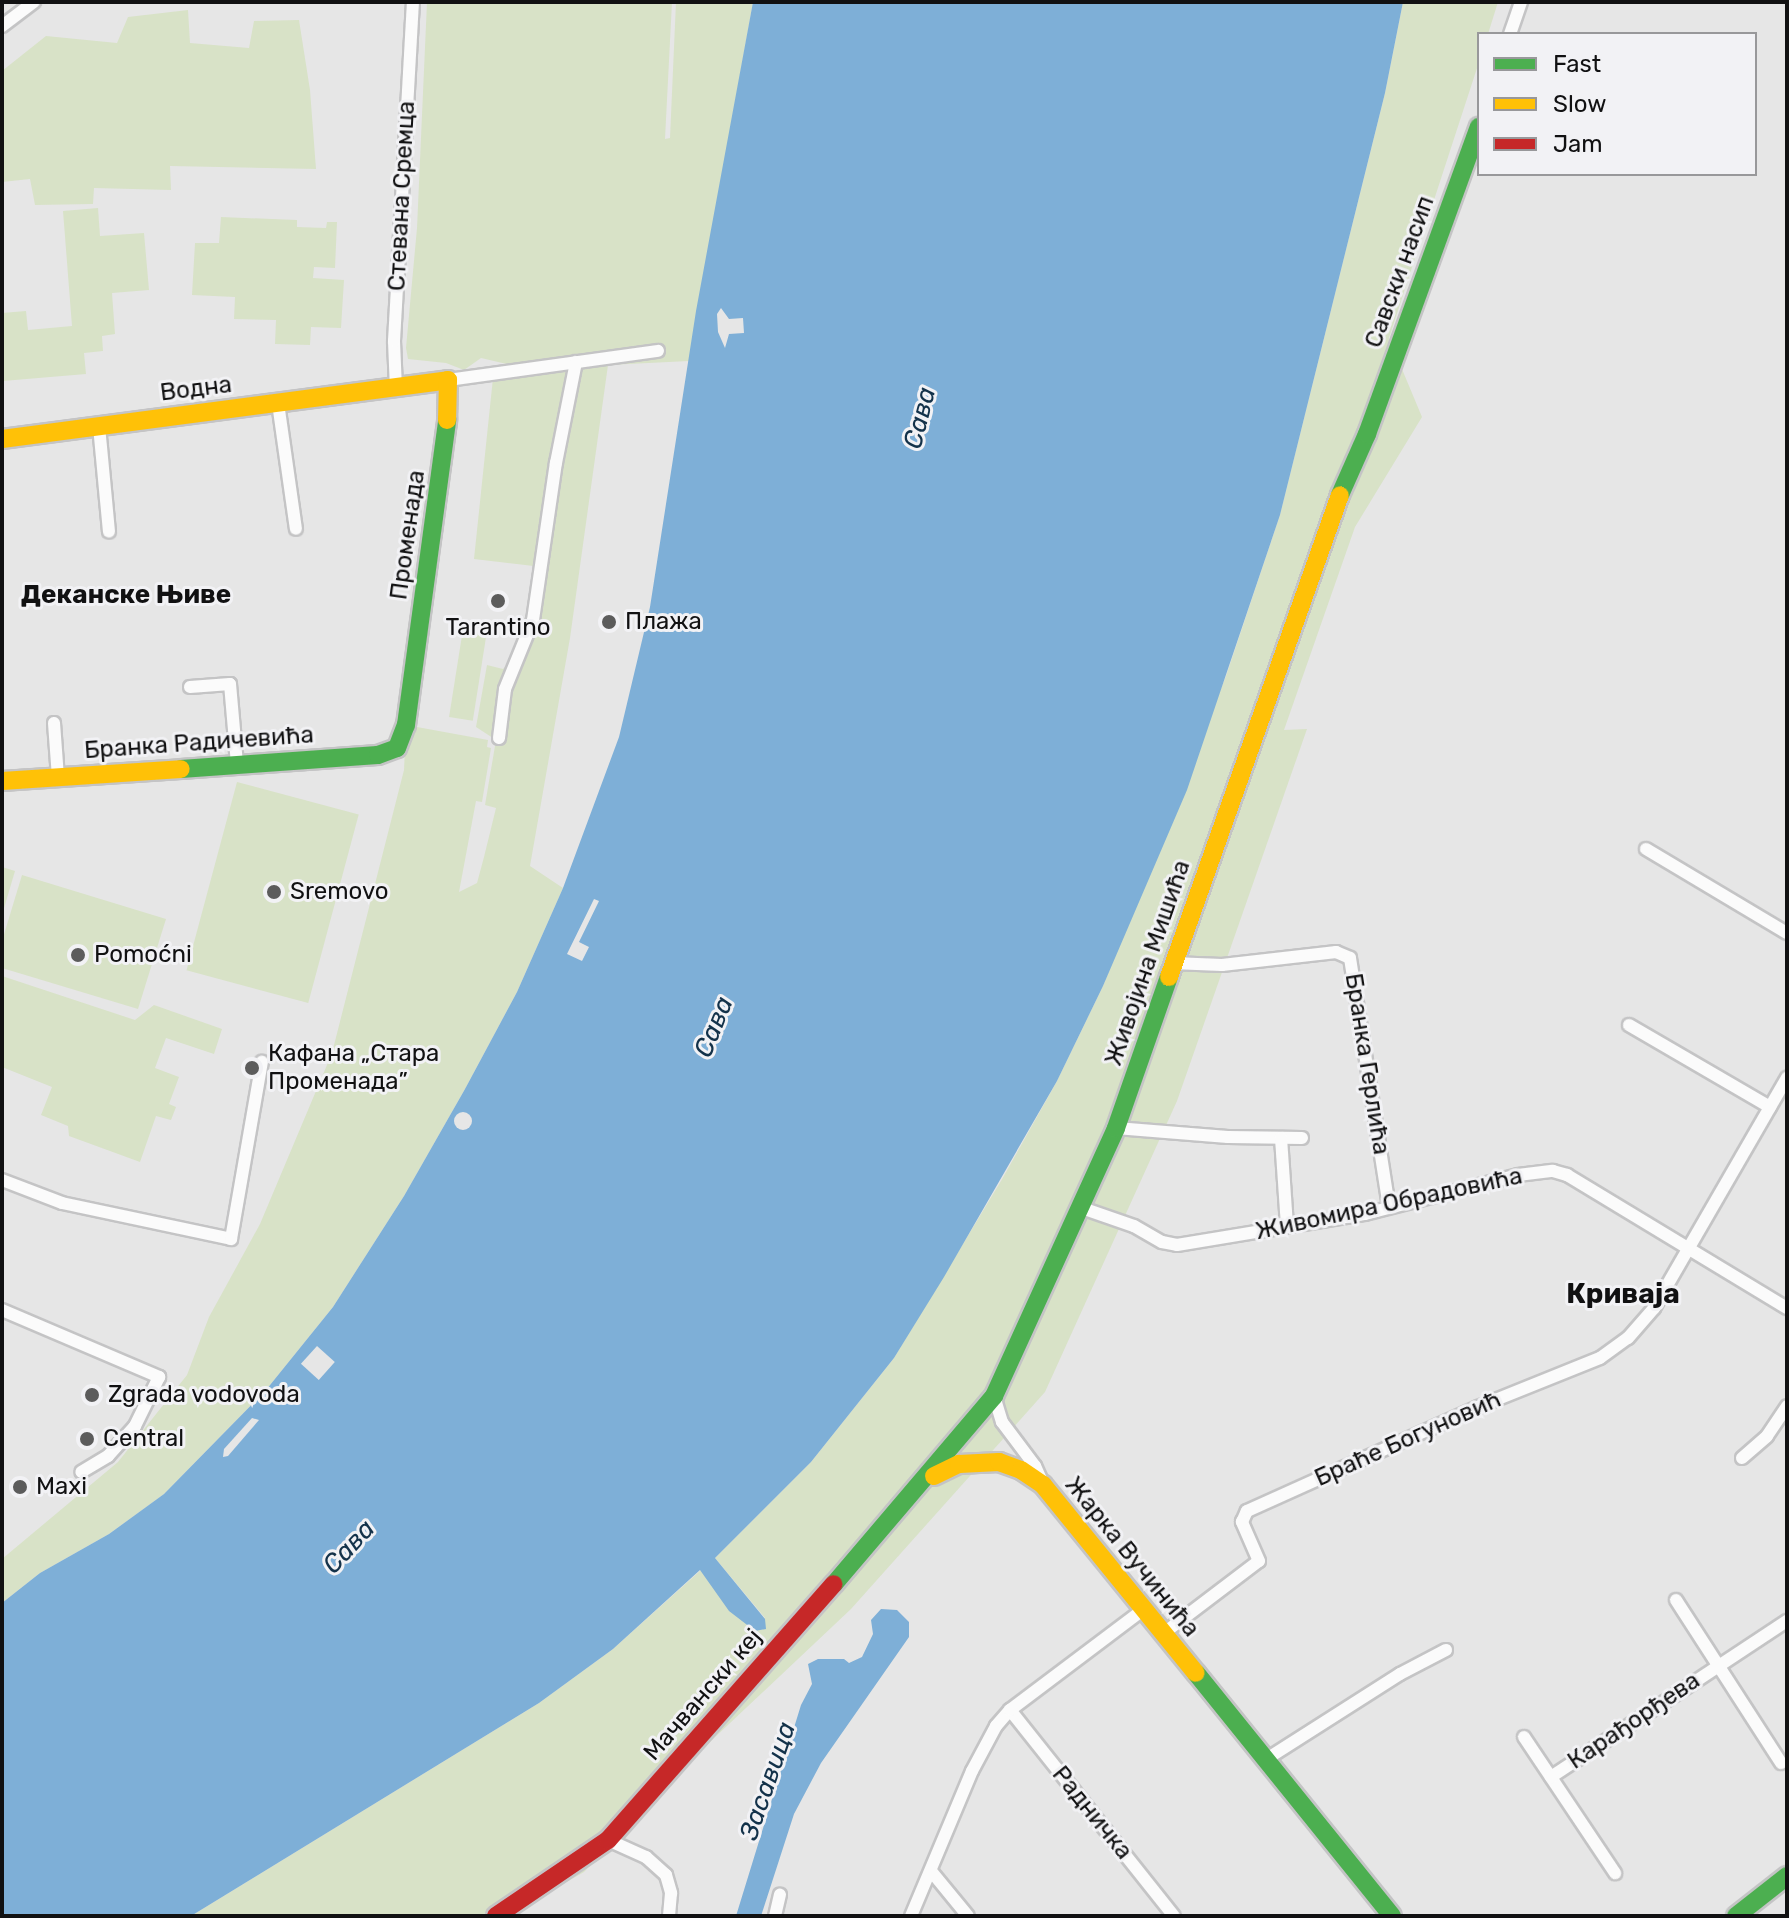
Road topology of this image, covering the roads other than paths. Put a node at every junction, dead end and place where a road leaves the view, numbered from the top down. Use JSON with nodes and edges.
{"nodes":[{"id":1,"x":34,"y":2,"type":"edge"},
{"id":2,"x":413,"y":2,"type":"edge"},
{"id":3,"x":1521,"y":2,"type":"edge"},
{"id":4,"x":2,"y":26,"type":"edge"},
{"id":5,"x":1511,"y":32,"type":"edge"},
{"id":6,"x":1477,"y":132,"type":"edge"},
{"id":7,"x":658,"y":351,"type":"dead end"},
{"id":8,"x":576,"y":362,"type":"junction"},
{"id":9,"x":448,"y":380,"type":"junction"},
{"id":10,"x":396,"y":389,"type":"junction"},
{"id":11,"x":278,"y":403,"type":"junction"},
{"id":12,"x":99,"y":426,"type":"junction"},
{"id":13,"x":1367,"y":434,"type":"joint"},
{"id":14,"x":2,"y":439,"type":"edge"},
{"id":15,"x":296,"y":529,"type":"dead end"},
{"id":16,"x":109,"y":532,"type":"dead end"},
{"id":17,"x":190,"y":687,"type":"dead end"},
{"id":18,"x":54,"y":723,"type":"dead end"},
{"id":19,"x":499,"y":738,"type":"dead end"},
{"id":20,"x":397,"y":748,"type":"joint"},
{"id":21,"x":237,"y":764,"type":"junction"},
{"id":22,"x":58,"y":777,"type":"junction"},
{"id":23,"x":2,"y":781,"type":"edge"},
{"id":24,"x":1646,"y":849,"type":"dead end"},
{"id":25,"x":1787,"y":933,"type":"edge"},
{"id":26,"x":1172,"y":963,"type":"junction"},
{"id":27,"x":1629,"y":1025,"type":"dead end"},
{"id":28,"x":262,"y":1062,"type":"dead end"},
{"id":29,"x":1787,"y":1078,"type":"edge"},
{"id":30,"x":1770,"y":1107,"type":"junction"},
{"id":31,"x":1116,"y":1128,"type":"junction"},
{"id":32,"x":1281,"y":1138,"type":"junction"},
{"id":33,"x":1302,"y":1138,"type":"dead end"},
{"id":34,"x":2,"y":1180,"type":"edge"},
{"id":35,"x":1079,"y":1207,"type":"junction"},
{"id":36,"x":1389,"y":1207,"type":"junction"},
{"id":37,"x":1287,"y":1227,"type":"junction"},
{"id":38,"x":1687,"y":1248,"type":"junction"},
{"id":39,"x":1787,"y":1308,"type":"edge"},
{"id":40,"x":2,"y":1310,"type":"edge"},
{"id":41,"x":994,"y":1396,"type":"junction"},
{"id":42,"x":1787,"y":1406,"type":"edge"},
{"id":43,"x":1742,"y":1458,"type":"dead end"},
{"id":44,"x":81,"y":1472,"type":"dead end"},
{"id":45,"x":924,"y":1481,"type":"junction"},
{"id":46,"x":1043,"y":1485,"type":"junction"},
{"id":47,"x":1676,"y":1600,"type":"dead end"},
{"id":48,"x":1144,"y":1609,"type":"junction"},
{"id":49,"x":1787,"y":1621,"type":"edge"},
{"id":50,"x":1164,"y":1633,"type":"junction"},
{"id":51,"x":1446,"y":1650,"type":"dead end"},
{"id":52,"x":1717,"y":1665,"type":"junction"},
{"id":53,"x":1010,"y":1710,"type":"junction"},
{"id":54,"x":1524,"y":1737,"type":"dead end"},
{"id":55,"x":1265,"y":1760,"type":"junction"},
{"id":56,"x":1781,"y":1763,"type":"dead end"},
{"id":57,"x":1551,"y":1777,"type":"junction"},
{"id":58,"x":608,"y":1840,"type":"junction"},
{"id":59,"x":931,"y":1871,"type":"junction"},
{"id":60,"x":1615,"y":1873,"type":"dead end"},
{"id":61,"x":1787,"y":1876,"type":"edge"},
{"id":62,"x":780,"y":1895,"type":"dead end"},
{"id":63,"x":496,"y":1916,"type":"edge"},
{"id":64,"x":669,"y":1916,"type":"edge"},
{"id":65,"x":775,"y":1916,"type":"edge"},
{"id":66,"x":911,"y":1916,"type":"edge"},
{"id":67,"x":968,"y":1916,"type":"edge"},
{"id":68,"x":1174,"y":1916,"type":"edge"},
{"id":69,"x":1392,"y":1916,"type":"edge"},
{"id":70,"x":1736,"y":1916,"type":"edge"}],
"edges":[{"from":1,"to":4,"type":"street"},
{"from":2,"to":10,"type":"street","name":"Стевана Сремца"},
{"from":3,"to":5,"type":"street"},
{"from":6,"to":13,"type":"street","name":"Савски насип"},
{"from":7,"to":8,"type":"street"},
{"from":8,"to":9,"type":"street"},
{"from":8,"to":19,"type":"street"},
{"from":9,"to":10,"type":"street"},
{"from":9,"to":20,"type":"street","name":"Променада"},
{"from":10,"to":11,"type":"street","name":"Водна"},
{"from":11,"to":12,"type":"street","name":"Водна"},
{"from":11,"to":15,"type":"street"},
{"from":12,"to":14,"type":"street","name":"Водна"},
{"from":12,"to":16,"type":"street"},
{"from":13,"to":26,"type":"street","name":"Живојина Мишића"},
{"from":17,"to":21,"type":"street"},
{"from":18,"to":22,"type":"street"},
{"from":20,"to":21,"type":"street","name":"Бранка Радичевића"},
{"from":21,"to":22,"type":"street","name":"Бранка Радичевића"},
{"from":22,"to":23,"type":"street","name":"Бранка Радичевића"},
{"from":24,"to":25,"type":"street"},
{"from":26,"to":31,"type":"street","name":"Живојина Мишића"},
{"from":26,"to":36,"type":"street","name":"Бранка Герлића"},
{"from":27,"to":30,"type":"street"},
{"from":28,"to":34,"type":"street"},
{"from":29,"to":30,"type":"street"},
{"from":30,"to":38,"type":"street"},
{"from":31,"to":32,"type":"street"},
{"from":31,"to":35,"type":"street","name":"Живојина Мишића"},
{"from":32,"to":33,"type":"street"},
{"from":32,"to":37,"type":"street"},
{"from":35,"to":37,"type":"street","name":"Живомира Обрадовића"},
{"from":35,"to":41,"type":"street","name":"Живојина Мишића"},
{"from":36,"to":37,"type":"street","name":"Живомира Обрадовића"},
{"from":36,"to":38,"type":"street","name":"Живомира Обрадовића"},
{"from":38,"to":39,"type":"street","name":"Живомира Обрадовића"},
{"from":38,"to":50,"type":"street","name":"Браће Богуновић"},
{"from":40,"to":44,"type":"street"},
{"from":41,"to":45,"type":"street","name":"Живојина Мишића"},
{"from":41,"to":46,"type":"street"},
{"from":42,"to":43,"type":"street"},
{"from":45,"to":46,"type":"street","name":"Жарка Вучинића"},
{"from":45,"to":58,"type":"street","name":"Мачвански кеј"},
{"from":46,"to":48,"type":"street","name":"Жарка Вучинића"},
{"from":47,"to":52,"type":"street","name":"Карађорђева"},
{"from":48,"to":50,"type":"street","name":"Жарка Вучинића"},
{"from":48,"to":53,"type":"street"},
{"from":49,"to":52,"type":"street","name":"Карађорђева"},
{"from":50,"to":55,"type":"street","name":"Жарка Вучинића"},
{"from":51,"to":55,"type":"street"},
{"from":52,"to":56,"type":"street","name":"Карађорђева"},
{"from":52,"to":57,"type":"street","name":"Карађорђева"},
{"from":53,"to":59,"type":"street"},
{"from":53,"to":68,"type":"street","name":"Радничка"},
{"from":54,"to":57,"type":"street","name":"Карађорђева"},
{"from":55,"to":69,"type":"street","name":"Жарка Вучинића"},
{"from":57,"to":60,"type":"street","name":"Карађорђева"},
{"from":58,"to":63,"type":"street","name":"Мачвански кеј"},
{"from":58,"to":64,"type":"street"},
{"from":59,"to":66,"type":"street"},
{"from":59,"to":67,"type":"street"},
{"from":61,"to":70,"type":"street"},
{"from":62,"to":65,"type":"street"}]}
